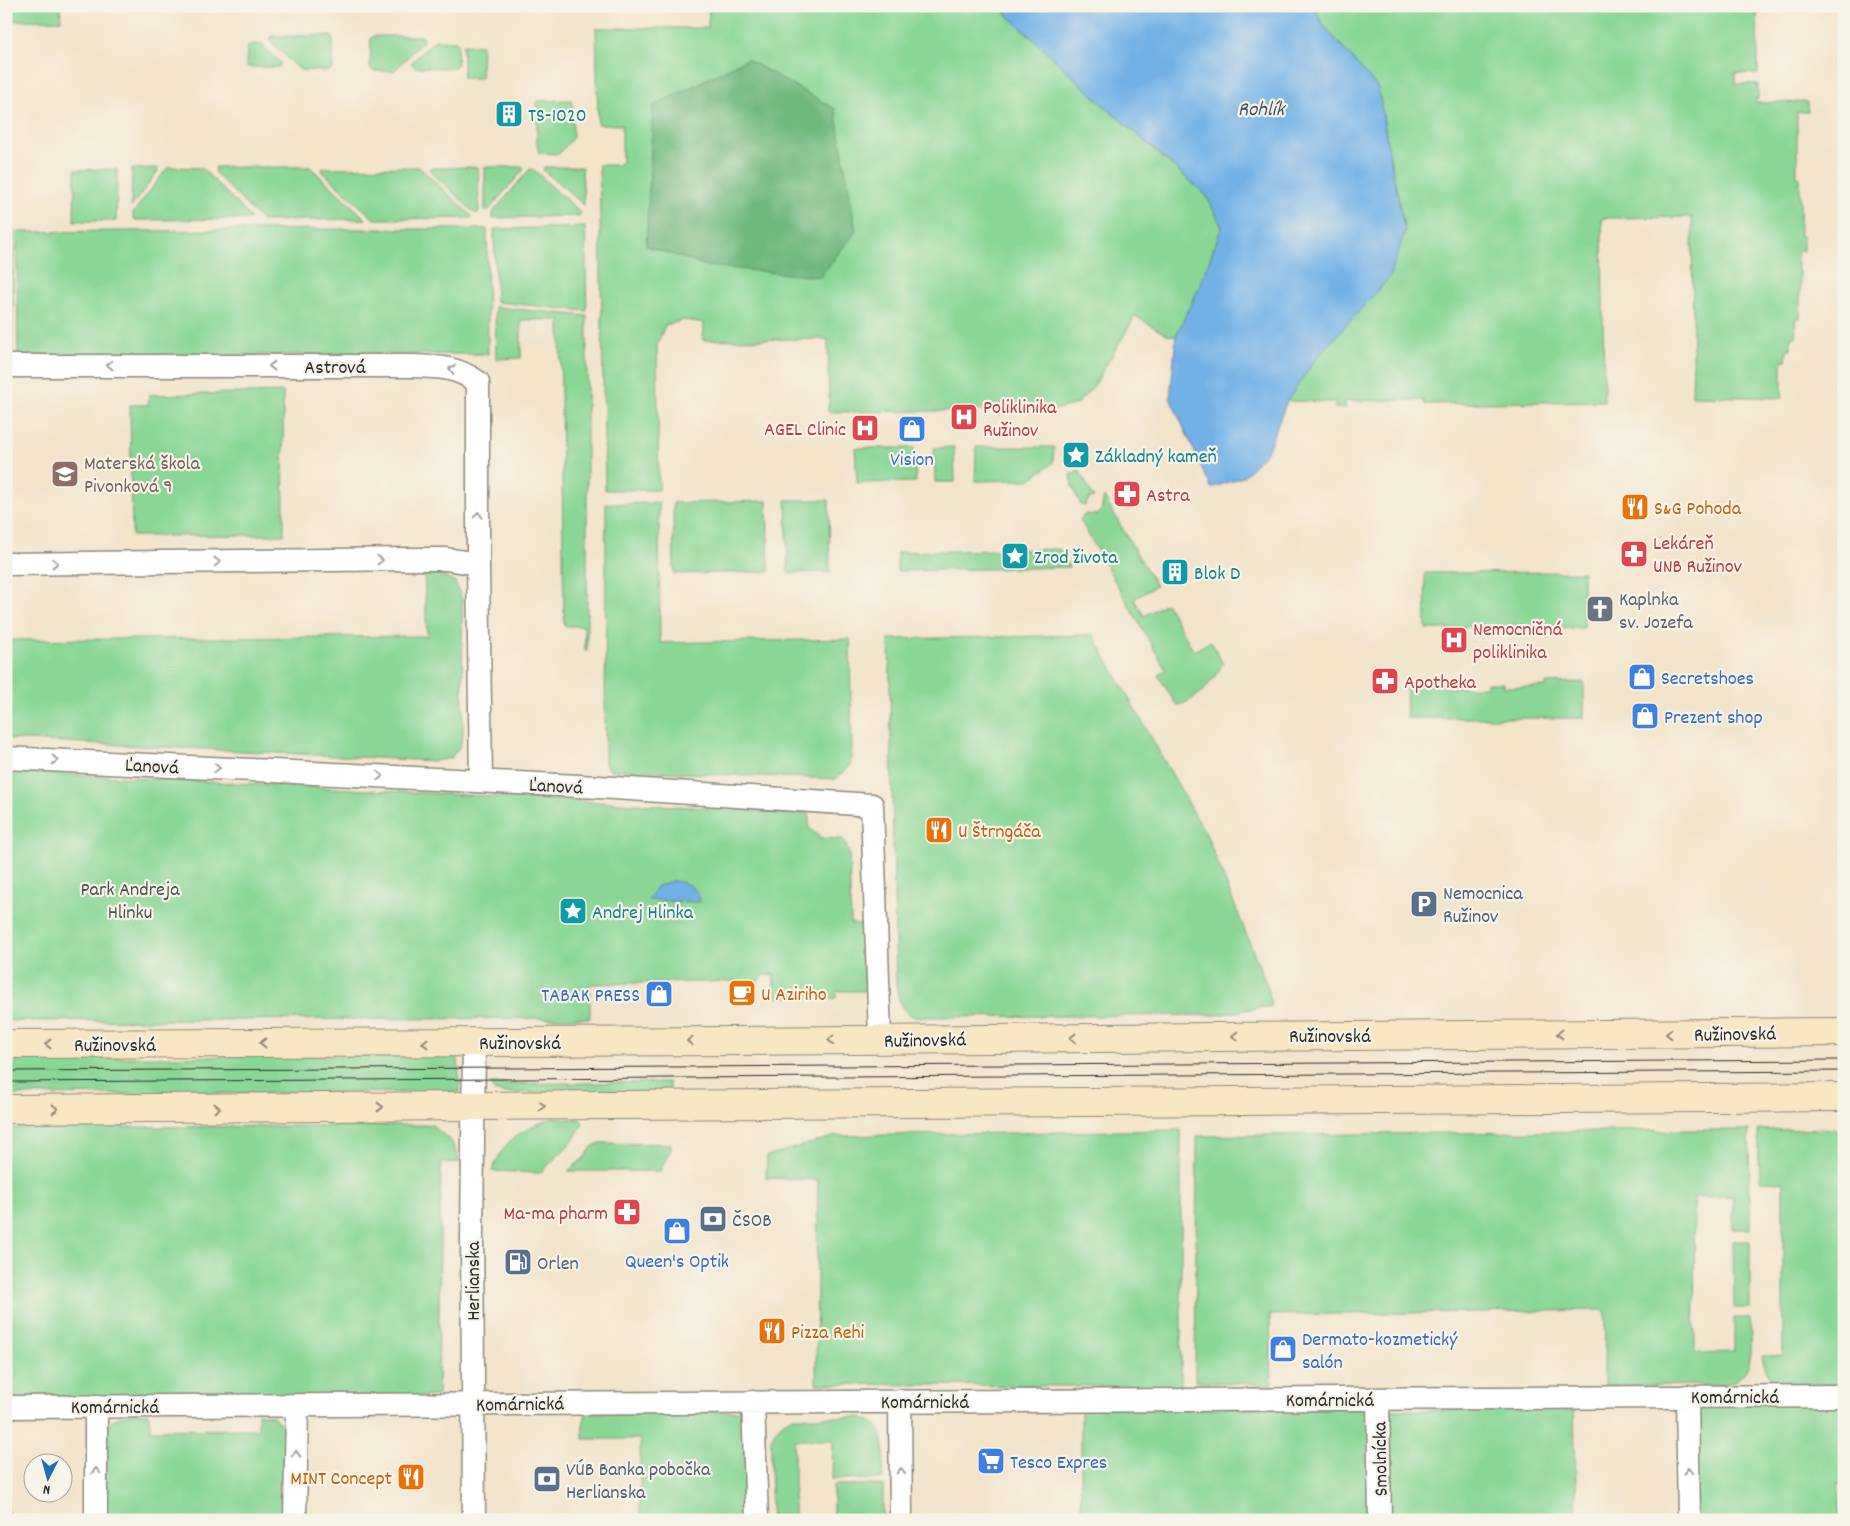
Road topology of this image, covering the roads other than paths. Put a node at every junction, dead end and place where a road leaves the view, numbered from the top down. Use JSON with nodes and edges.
{"nodes":[{"id":1,"x":6,"y":366,"type":"edge"},
{"id":2,"x":6,"y":564,"type":"edge"},
{"id":3,"x":478,"y":564,"type":"junction"},
{"id":4,"x":6,"y":758,"type":"edge"},
{"id":5,"x":480,"y":781,"type":"junction"},
{"id":6,"x":1844,"y":1032,"type":"edge"},
{"id":7,"x":880,"y":1040,"type":"junction"},
{"id":8,"x":474,"y":1042,"type":"junction"},
{"id":9,"x":6,"y":1044,"type":"edge"},
{"id":10,"x":1844,"y":1097,"type":"edge"},
{"id":11,"x":473,"y":1106,"type":"junction"},
{"id":12,"x":6,"y":1109,"type":"edge"},
{"id":13,"x":1687,"y":1396,"type":"junction"},
{"id":14,"x":1844,"y":1396,"type":"edge"},
{"id":15,"x":1378,"y":1399,"type":"junction"},
{"id":16,"x":900,"y":1401,"type":"junction"},
{"id":17,"x":753,"y":1402,"type":"junction"},
{"id":18,"x":473,"y":1404,"type":"junction"},
{"id":19,"x":96,"y":1406,"type":"junction"},
{"id":20,"x":298,"y":1406,"type":"junction"},
{"id":21,"x":6,"y":1407,"type":"edge"},
{"id":22,"x":96,"y":1520,"type":"edge"},
{"id":23,"x":295,"y":1520,"type":"edge"},
{"id":24,"x":474,"y":1520,"type":"edge"},
{"id":25,"x":757,"y":1520,"type":"edge"},
{"id":26,"x":901,"y":1520,"type":"edge"},
{"id":27,"x":1380,"y":1520,"type":"edge"},
{"id":28,"x":1689,"y":1520,"type":"edge"}],
"edges":[{"from":3,"to":1,"type":"street","name":"Astrová","one_way":true},
{"from":2,"to":3,"type":"street","one_way":true},
{"from":3,"to":5,"type":"street","name":"Astrová"},
{"from":4,"to":5,"type":"street","name":"Ľanová","one_way":true},
{"from":5,"to":7,"type":"street","name":"Ľanová"},
{"from":6,"to":7,"type":"street","name":"Ružinovská","one_way":true},
{"from":7,"to":8,"type":"street","name":"Ružinovská","one_way":true},
{"from":8,"to":9,"type":"street","name":"Ružinovská","one_way":true},
{"from":8,"to":11,"type":"street","name":"Herlianska"},
{"from":11,"to":10,"type":"street","one_way":true},
{"from":12,"to":11,"type":"street","one_way":true},
{"from":11,"to":18,"type":"street","name":"Herlianska"},
{"from":13,"to":14,"type":"street","name":"Komárnická"},
{"from":13,"to":15,"type":"street","name":"Komárnická"},
{"from":28,"to":13,"type":"street","one_way":true},
{"from":15,"to":16,"type":"street","name":"Komárnická"},
{"from":15,"to":27,"type":"street","name":"Smolnícka"},
{"from":16,"to":17,"type":"street","name":"Komárnická"},
{"from":26,"to":16,"type":"street","one_way":true},
{"from":17,"to":18,"type":"street","name":"Komárnická"},
{"from":17,"to":25,"type":"street"},
{"from":18,"to":20,"type":"street","name":"Komárnická"},
{"from":18,"to":24,"type":"street","name":"Herlianska"},
{"from":19,"to":20,"type":"street","name":"Komárnická"},
{"from":19,"to":21,"type":"street","name":"Komárnická"},
{"from":22,"to":19,"type":"street","one_way":true},
{"from":23,"to":20,"type":"street","one_way":true}]}
